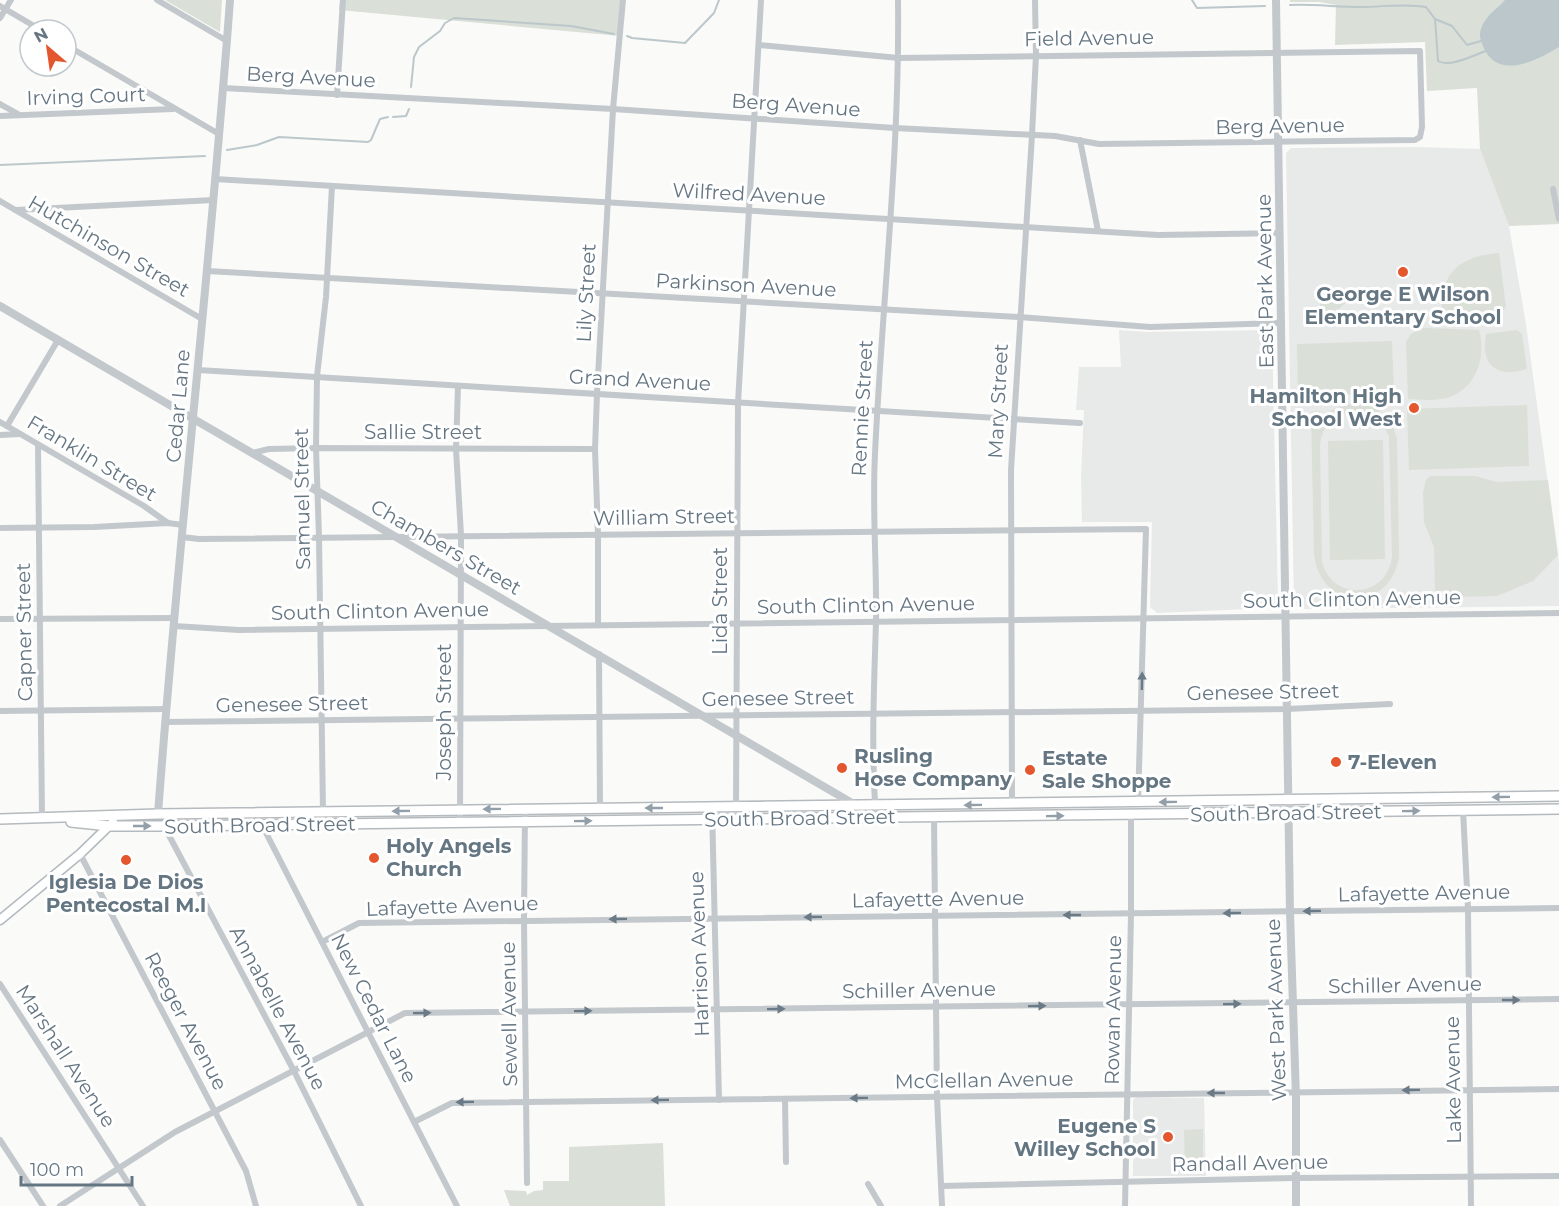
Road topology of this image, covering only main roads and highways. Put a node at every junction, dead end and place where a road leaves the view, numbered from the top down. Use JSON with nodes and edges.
{"nodes":[{"id":1,"x":1559,"y":796,"type":"edge"},
{"id":2,"x":1559,"y":809,"type":"edge"},
{"id":3,"x":119,"y":815,"type":"junction"},
{"id":4,"x":42,"y":818,"type":"junction"},
{"id":5,"x":0,"y":819,"type":"edge"},
{"id":6,"x":109,"y":826,"type":"junction"},
{"id":7,"x":0,"y":920,"type":"edge"}],
"edges":[{"from":1,"to":3,"type":"main road","name":"South Broad Street","one_way":true},
{"from":6,"to":2,"type":"main road","name":"South Broad Street","one_way":true},
{"from":3,"to":4,"type":"main road","name":"South Broad Street"},
{"from":3,"to":6,"type":"main road"},
{"from":4,"to":5,"type":"main road","name":"South Broad Street"},
{"from":4,"to":6,"type":"main road","name":"South Broad Street"},
{"from":6,"to":7,"type":"main road"}]}
